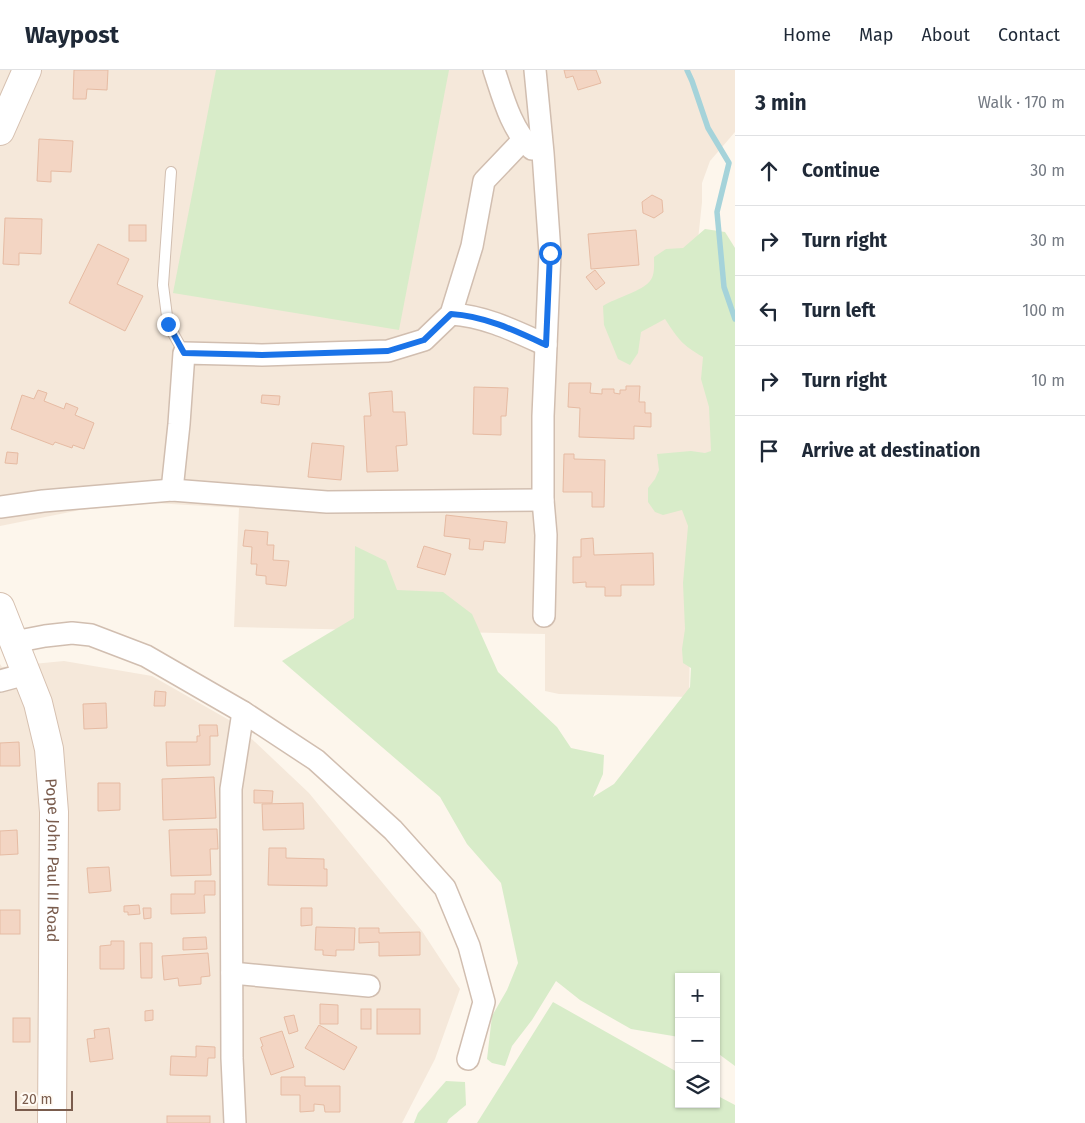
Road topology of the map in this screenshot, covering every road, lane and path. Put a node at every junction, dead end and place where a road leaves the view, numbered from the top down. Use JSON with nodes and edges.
{"nodes":[{"id":1,"x":27,"y":70,"type":"edge"},
{"id":2,"x":494,"y":70,"type":"edge"},
{"id":3,"x":535,"y":70,"type":"edge"},
{"id":4,"x":0,"y":131,"type":"edge"},
{"id":5,"x":523,"y":140,"type":"junction"},
{"id":6,"x":544,"y":154,"type":"junction"},
{"id":7,"x":171,"y":172,"type":"dead end"},
{"id":8,"x":451,"y":314,"type":"junction"},
{"id":9,"x":546,"y":345,"type":"junction"},
{"id":10,"x":184,"y":353,"type":"junction"},
{"id":11,"x":172,"y":490,"type":"junction"},
{"id":12,"x":543,"y":500,"type":"junction"},
{"id":13,"x":0,"y":507,"type":"edge"},
{"id":14,"x":0,"y":607,"type":"edge"},
{"id":15,"x":544,"y":616,"type":"dead end"},
{"id":16,"x":14,"y":642,"type":"junction"},
{"id":17,"x":26,"y":674,"type":"junction"},
{"id":18,"x":0,"y":681,"type":"edge"},
{"id":19,"x":243,"y":712,"type":"junction"},
{"id":20,"x":232,"y":973,"type":"junction"},
{"id":21,"x":369,"y":986,"type":"dead end"},
{"id":22,"x":468,"y":1060,"type":"dead end"},
{"id":23,"x":52,"y":1123,"type":"edge"},
{"id":24,"x":235,"y":1123,"type":"edge"}],
"edges":[{"from":1,"to":4,"type":"main road"},
{"from":2,"to":5,"type":"street"},
{"from":3,"to":6,"type":"street"},
{"from":5,"to":6,"type":"street"},
{"from":5,"to":8,"type":"street"},
{"from":6,"to":9,"type":"street"},
{"from":7,"to":10,"type":"lane"},
{"from":8,"to":9,"type":"street"},
{"from":8,"to":10,"type":"street"},
{"from":9,"to":12,"type":"street"},
{"from":10,"to":11,"type":"street"},
{"from":11,"to":12,"type":"street"},
{"from":11,"to":13,"type":"street"},
{"from":12,"to":15,"type":"street"},
{"from":14,"to":16,"type":"main road","name":"Pope John Paul II Road"},
{"from":16,"to":17,"type":"main road","name":"Pope John Paul II Road"},
{"from":16,"to":19,"type":"street"},
{"from":17,"to":18,"type":"street"},
{"from":17,"to":23,"type":"main road","name":"Pope John Paul II Road"},
{"from":19,"to":20,"type":"street"},
{"from":19,"to":22,"type":"street"},
{"from":20,"to":21,"type":"street"},
{"from":20,"to":24,"type":"street"}]}
